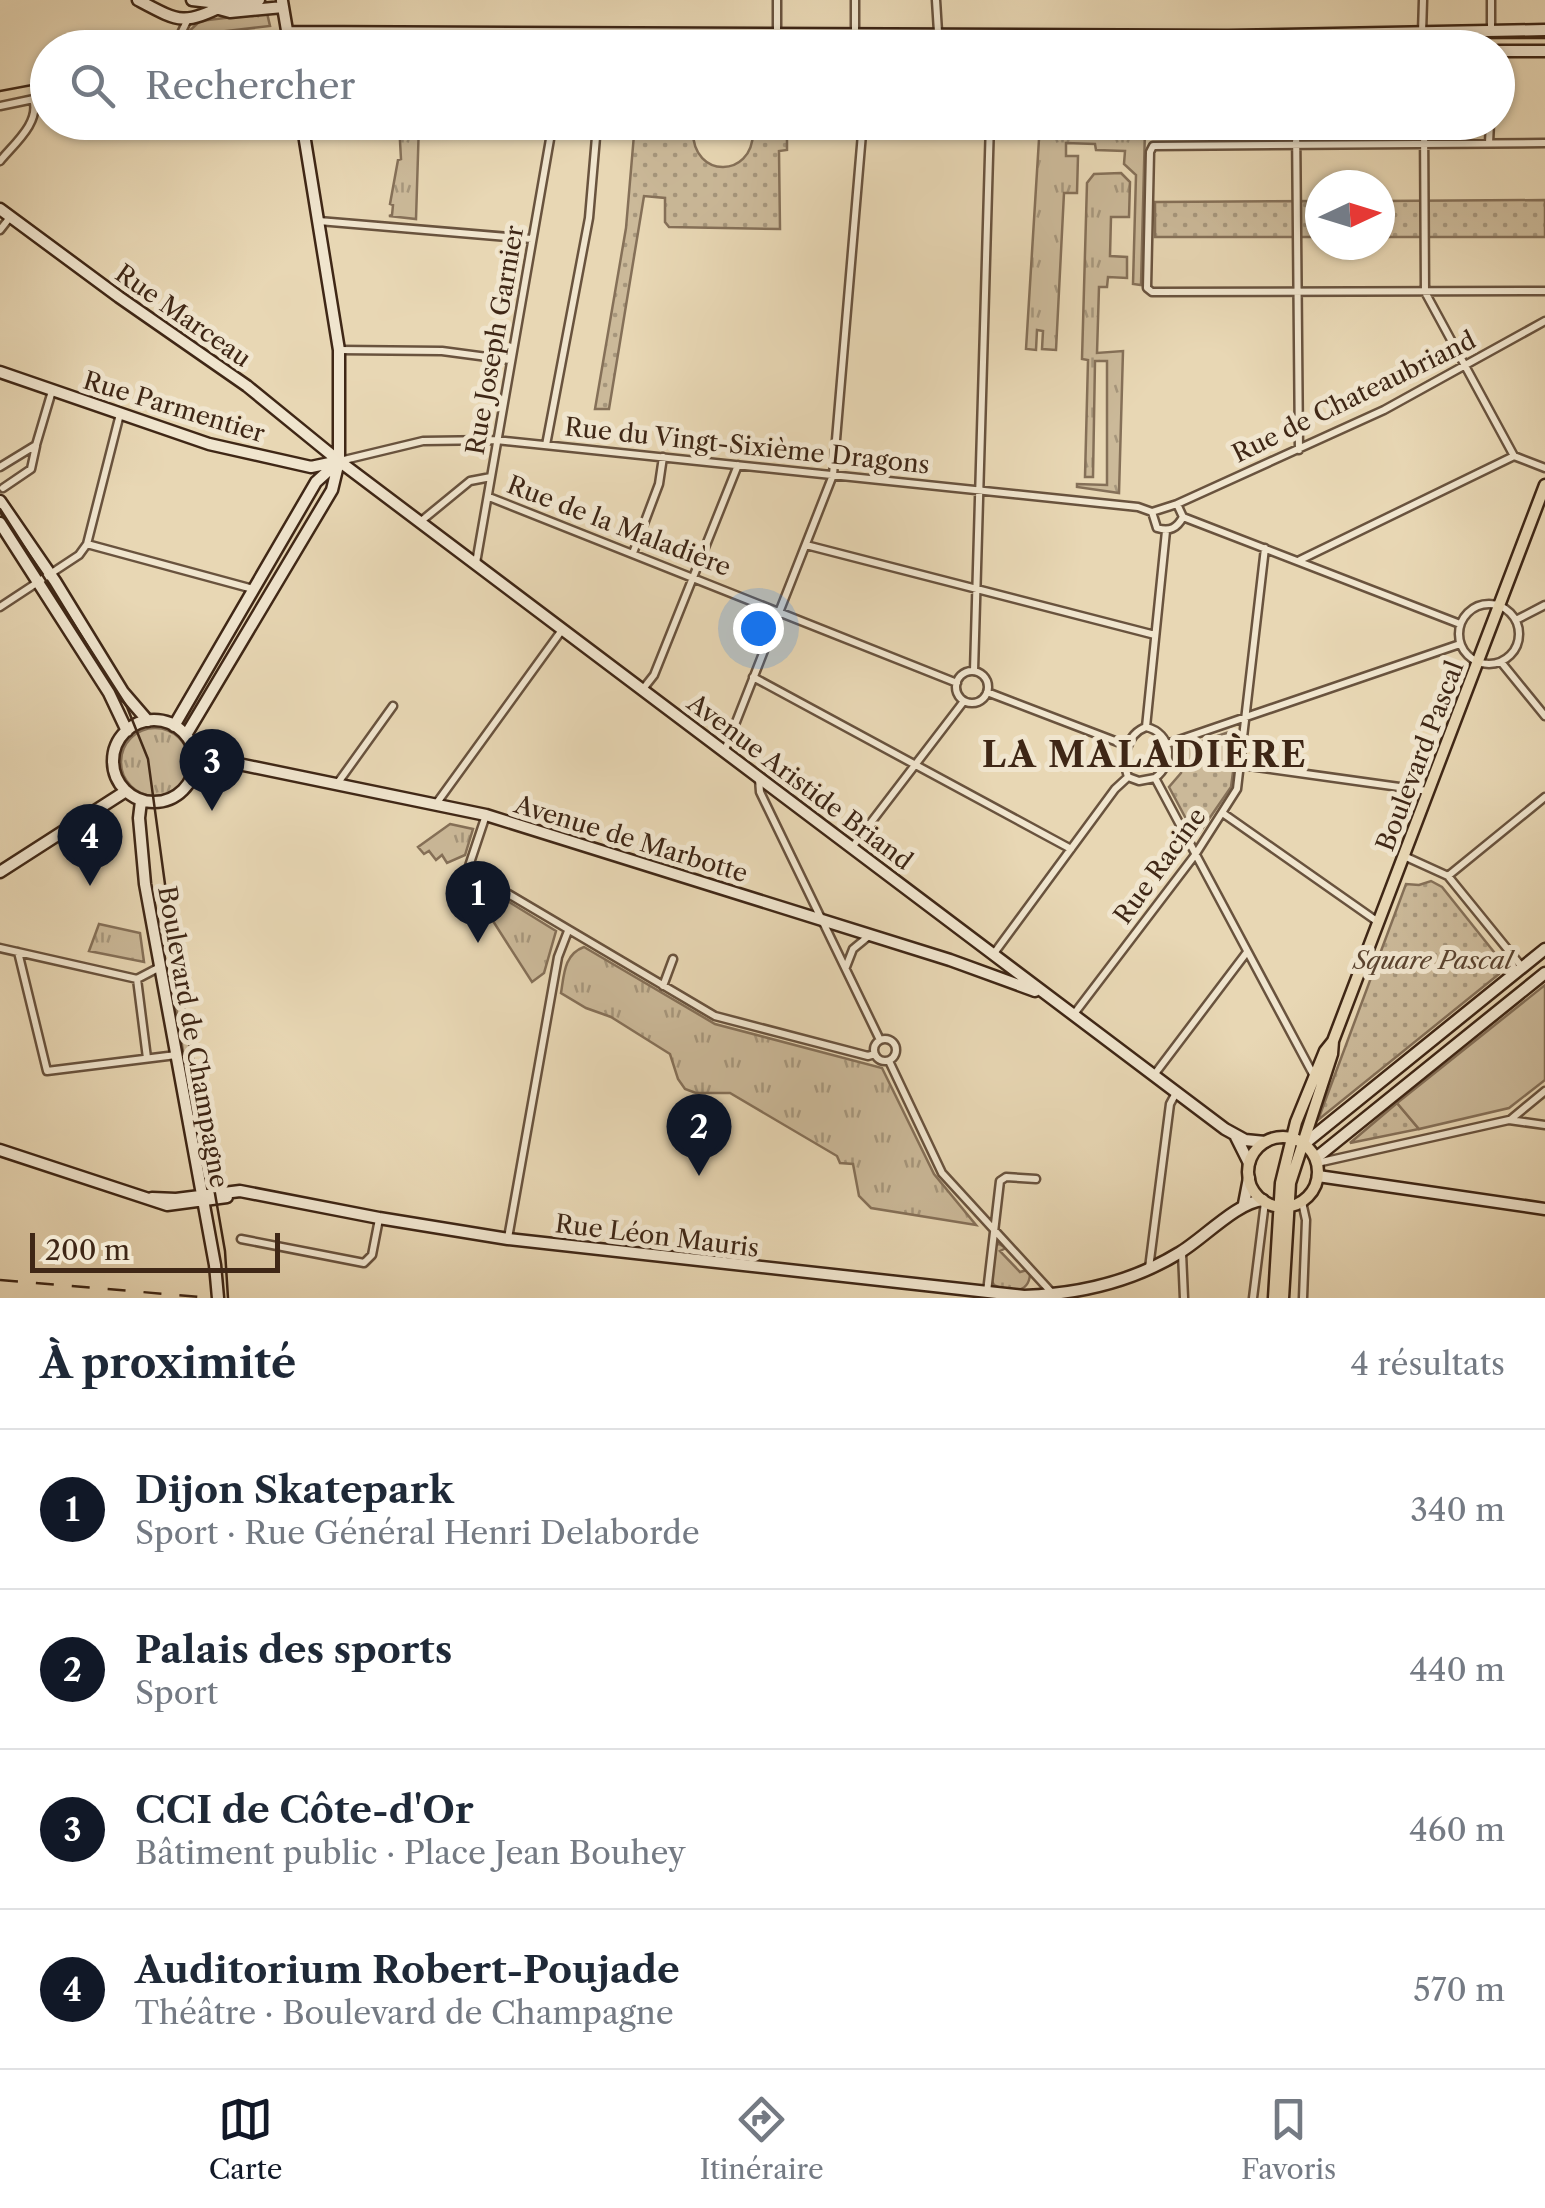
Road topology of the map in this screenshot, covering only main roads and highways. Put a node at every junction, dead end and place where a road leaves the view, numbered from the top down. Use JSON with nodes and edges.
{"nodes":[{"id":1,"x":138,"y":0,"type":"edge"},
{"id":2,"x":193,"y":0,"type":"edge"},
{"id":3,"x":258,"y":0,"type":"edge"},
{"id":4,"x":282,"y":3,"type":"edge"},
{"id":5,"x":222,"y":6,"type":"junction"},
{"id":6,"x":190,"y":19,"type":"junction"},
{"id":7,"x":287,"y":30,"type":"edge"},
{"id":8,"x":1545,"y":30,"type":"edge"},
{"id":9,"x":1515,"y":31,"type":"edge"},
{"id":10,"x":1515,"y":50,"type":"edge"},
{"id":11,"x":1545,"y":50,"type":"edge"},
{"id":12,"x":305,"y":140,"type":"edge"},
{"id":13,"x":0,"y":208,"type":"edge"},
{"id":14,"x":0,"y":372,"type":"edge"},
{"id":15,"x":313,"y":440,"type":"junction"},
{"id":16,"x":287,"y":460,"type":"junction"},
{"id":17,"x":339,"y":461,"type":"junction"},
{"id":18,"x":1545,"y":486,"type":"edge"},
{"id":19,"x":0,"y":501,"type":"edge"},
{"id":20,"x":0,"y":523,"type":"edge"},
{"id":21,"x":254,"y":590,"type":"junction"},
{"id":22,"x":268,"y":598,"type":"junction"},
{"id":23,"x":148,"y":721,"type":"junction"},
{"id":24,"x":174,"y":726,"type":"junction"},
{"id":25,"x":127,"y":731,"type":"junction"},
{"id":26,"x":186,"y":736,"type":"junction"},
{"id":27,"x":195,"y":755,"type":"junction"},
{"id":28,"x":126,"y":791,"type":"junction"},
{"id":29,"x":141,"y":801,"type":"junction"},
{"id":30,"x":0,"y":872,"type":"edge"},
{"id":31,"x":1545,"y":949,"type":"edge"},
{"id":32,"x":995,"y":952,"type":"junction"},
{"id":33,"x":1525,"y":965,"type":"junction"},
{"id":34,"x":971,"y":968,"type":"junction"},
{"id":35,"x":1542,"y":975,"type":"edge"},
{"id":36,"x":1046,"y":996,"type":"junction"},
{"id":37,"x":1332,"y":1041,"type":"junction"},
{"id":38,"x":1236,"y":1136,"type":"junction"},
{"id":39,"x":1299,"y":1141,"type":"junction"},
{"id":40,"x":1265,"y":1142,"type":"junction"},
{"id":41,"x":0,"y":1150,"type":"edge"},
{"id":42,"x":1316,"y":1161,"type":"junction"},
{"id":43,"x":1250,"y":1163,"type":"junction"},
{"id":44,"x":1318,"y":1176,"type":"junction"},
{"id":45,"x":1249,"y":1178,"type":"junction"},
{"id":46,"x":202,"y":1198,"type":"junction"},
{"id":47,"x":1264,"y":1201,"type":"junction"},
{"id":48,"x":1244,"y":1204,"type":"junction"},
{"id":49,"x":1284,"y":1207,"type":"junction"},
{"id":50,"x":1545,"y":1210,"type":"edge"},
{"id":51,"x":1024,"y":1296,"type":"edge"},
{"id":52,"x":218,"y":1298,"type":"edge"},
{"id":53,"x":1274,"y":1298,"type":"edge"},
{"id":54,"x":1283,"y":1298,"type":"edge"}],
"edges":[{"from":1,"to":6,"type":"main road"},
{"from":2,"to":5,"type":"main road"},
{"from":2,"to":6,"type":"main road"},
{"from":3,"to":5,"type":"main road"},
{"from":4,"to":5,"type":"main road"},
{"from":4,"to":7,"type":"main road"},
{"from":5,"to":6,"type":"main road"},
{"from":8,"to":9,"type":"main road"},
{"from":10,"to":11,"type":"main road"},
{"from":12,"to":17,"type":"main road"},
{"from":13,"to":15,"type":"main road","name":"Rue Marceau"},
{"from":14,"to":16,"type":"main road","name":"Rue Parmentier"},
{"from":15,"to":16,"type":"main road"},
{"from":15,"to":17,"type":"main road","name":"Rue Marceau"},
{"from":16,"to":17,"type":"main road","name":"Rue Parmentier"},
{"from":17,"to":21,"type":"main road"},
{"from":17,"to":22,"type":"main road"},
{"from":17,"to":32,"type":"main road","name":"Avenue Aristide Briand"},
{"from":18,"to":37,"type":"main road","name":"Boulevard Pascal"},
{"from":19,"to":23,"type":"main road"},
{"from":20,"to":25,"type":"main road"},
{"from":21,"to":22,"type":"main road"},
{"from":21,"to":24,"type":"main road"},
{"from":22,"to":26,"type":"main road"},
{"from":23,"to":24,"type":"main road"},
{"from":23,"to":25,"type":"main road"},
{"from":24,"to":26,"type":"main road"},
{"from":25,"to":28,"type":"main road"},
{"from":26,"to":27,"type":"main road"},
{"from":27,"to":29,"type":"main road"},
{"from":27,"to":34,"type":"main road","name":"Avenue de Marbotte"},
{"from":28,"to":29,"type":"main road"},
{"from":28,"to":30,"type":"main road"},
{"from":29,"to":46,"type":"main road","name":"Boulevard de Champagne"},
{"from":31,"to":33,"type":"main road"},
{"from":32,"to":34,"type":"main road"},
{"from":32,"to":36,"type":"main road","name":"Avenue Aristide Briand"},
{"from":33,"to":35,"type":"main road"},
{"from":33,"to":39,"type":"main road"},
{"from":34,"to":36,"type":"main road","name":"Avenue de Marbotte"},
{"from":35,"to":42,"type":"main road"},
{"from":36,"to":38,"type":"main road","name":"Avenue Aristide Briand"},
{"from":37,"to":39,"type":"main road","name":"Boulevard Pascal"},
{"from":37,"to":39,"type":"main road","name":"Boulevard Pascal"},
{"from":38,"to":40,"type":"main road","name":"Avenue Aristide Briand"},
{"from":38,"to":43,"type":"main road","name":"Avenue Aristide Briand"},
{"from":39,"to":40,"type":"main road"},
{"from":39,"to":42,"type":"main road"},
{"from":39,"to":49,"type":"main road"},
{"from":40,"to":43,"type":"main road"},
{"from":41,"to":46,"type":"main road","name":"Rue Léon Mauris"},
{"from":42,"to":44,"type":"main road"},
{"from":43,"to":45,"type":"main road"},
{"from":44,"to":49,"type":"main road"},
{"from":44,"to":50,"type":"main road"},
{"from":45,"to":47,"type":"main road"},
{"from":45,"to":48,"type":"main road"},
{"from":46,"to":51,"type":"main road","name":"Rue Léon Mauris"},
{"from":46,"to":52,"type":"main road","name":"Boulevard de Champagne"},
{"from":47,"to":48,"type":"main road"},
{"from":47,"to":49,"type":"main road"},
{"from":48,"to":51,"type":"main road","name":"Rue Léon Mauris"},
{"from":49,"to":53,"type":"main road"},
{"from":49,"to":54,"type":"main road"}]}
